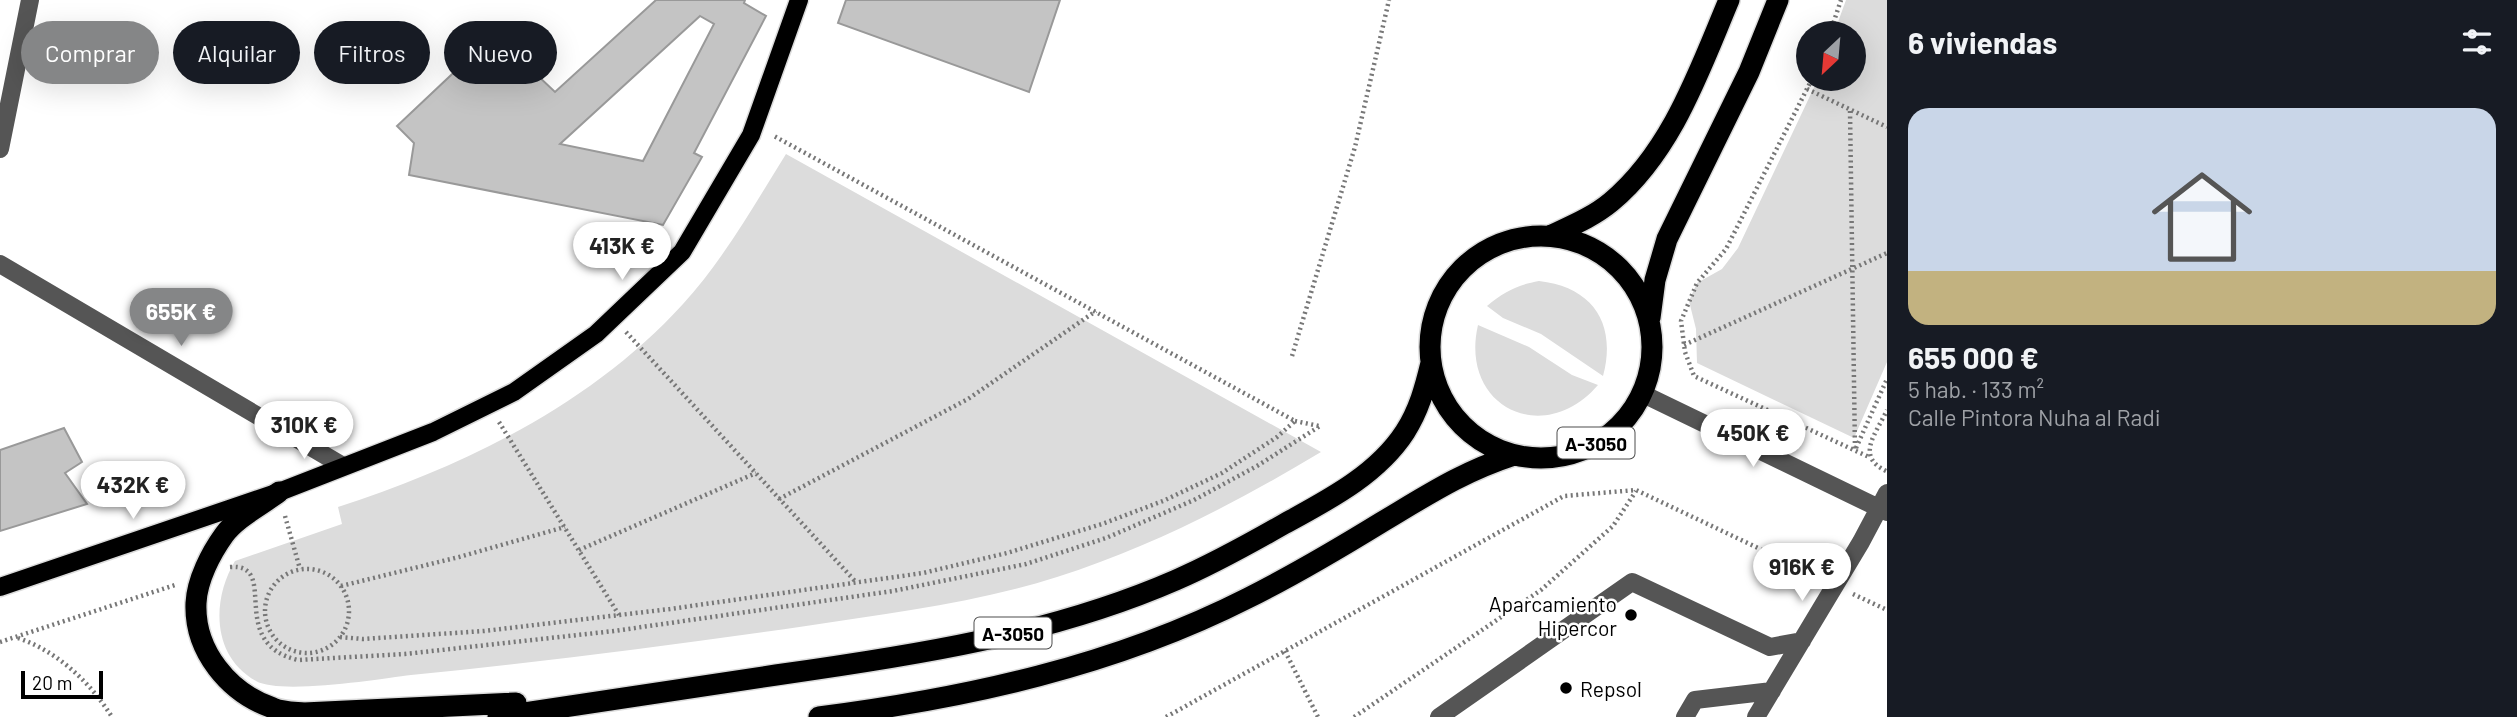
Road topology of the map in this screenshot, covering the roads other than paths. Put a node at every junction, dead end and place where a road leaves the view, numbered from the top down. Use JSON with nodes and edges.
{"nodes":[{"id":1,"x":30,"y":0,"type":"edge"},
{"id":2,"x":799,"y":0,"type":"edge"},
{"id":3,"x":1729,"y":0,"type":"edge"},
{"id":4,"x":1779,"y":0,"type":"edge"},
{"id":5,"x":0,"y":149,"type":"edge"},
{"id":6,"x":1550,"y":236,"type":"junction"},
{"id":7,"x":0,"y":264,"type":"edge"},
{"id":8,"x":1650,"y":320,"type":"junction"},
{"id":9,"x":1431,"y":363,"type":"junction"},
{"id":10,"x":1643,"y":394,"type":"junction"},
{"id":11,"x":1514,"y":455,"type":"junction"},
{"id":12,"x":343,"y":466,"type":"junction"},
{"id":13,"x":279,"y":492,"type":"junction"},
{"id":14,"x":1885,"y":504,"type":"edge"},
{"id":15,"x":0,"y":587,"type":"edge"},
{"id":16,"x":1801,"y":641,"type":"junction"},
{"id":17,"x":1772,"y":691,"type":"junction"},
{"id":18,"x":644,"y":695,"type":"junction"},
{"id":19,"x":1449,"y":715,"type":"edge"},
{"id":20,"x":498,"y":717,"type":"edge"},
{"id":21,"x":819,"y":717,"type":"edge"},
{"id":22,"x":1685,"y":717,"type":"edge"},
{"id":23,"x":1756,"y":717,"type":"edge"}],
"edges":[{"from":1,"to":5,"type":"street"},
{"from":2,"to":12,"type":"main road"},
{"from":3,"to":6,"type":"highway","number":"A-3050"},
{"from":4,"to":8,"type":"highway","number":"A-3050"},
{"from":6,"to":8,"type":"highway","number":"A-3050"},
{"from":6,"to":9,"type":"highway","number":"A-3050"},
{"from":7,"to":12,"type":"street"},
{"from":8,"to":10,"type":"highway","number":"A-3050"},
{"from":9,"to":11,"type":"highway","number":"A-3050"},
{"from":9,"to":18,"type":"highway","number":"A-3050"},
{"from":10,"to":11,"type":"highway","number":"A-3050"},
{"from":10,"to":14,"type":"street"},
{"from":11,"to":21,"type":"highway","number":"A-3050"},
{"from":12,"to":13,"type":"main road"},
{"from":13,"to":15,"type":"main road"},
{"from":13,"to":18,"type":"highway"},
{"from":14,"to":16,"type":"street"},
{"from":16,"to":17,"type":"street"},
{"from":16,"to":19,"type":"street"},
{"from":17,"to":22,"type":"street"},
{"from":17,"to":23,"type":"street"},
{"from":18,"to":20,"type":"highway","number":"A-3050"}]}
